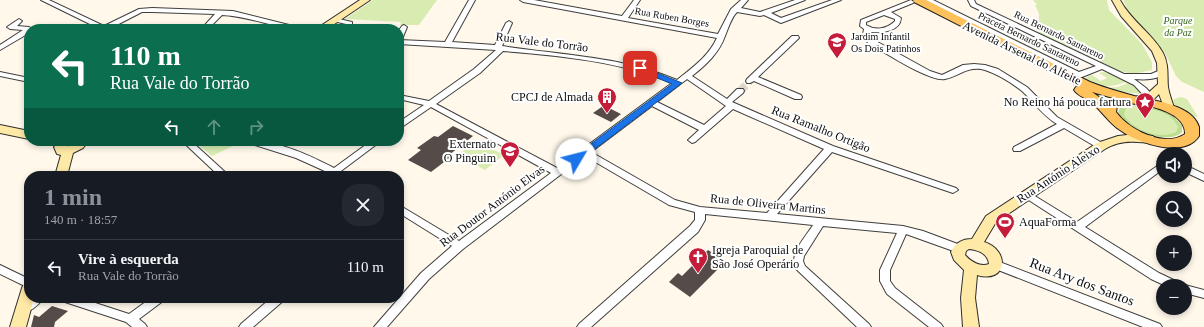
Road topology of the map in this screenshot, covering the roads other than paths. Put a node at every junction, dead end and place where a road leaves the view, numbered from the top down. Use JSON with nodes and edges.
{"nodes":[{"id":1,"x":44,"y":0,"type":"edge"},
{"id":2,"x":366,"y":0,"type":"edge"},
{"id":3,"x":472,"y":0,"type":"edge"},
{"id":4,"x":524,"y":0,"type":"edge"},
{"id":5,"x":637,"y":0,"type":"edge"},
{"id":6,"x":745,"y":0,"type":"edge"},
{"id":7,"x":802,"y":0,"type":"edge"},
{"id":8,"x":838,"y":0,"type":"edge"},
{"id":9,"x":928,"y":0,"type":"edge"},
{"id":10,"x":971,"y":0,"type":"edge"},
{"id":11,"x":1116,"y":0,"type":"edge"},
{"id":12,"x":912,"y":1,"type":"edge"},
{"id":13,"x":734,"y":9,"type":"junction"},
{"id":14,"x":220,"y":13,"type":"junction"},
{"id":15,"x":766,"y":13,"type":"junction"},
{"id":16,"x":883,"y":13,"type":"junction"},
{"id":17,"x":624,"y":19,"type":"junction"},
{"id":18,"x":335,"y":20,"type":"junction"},
{"id":19,"x":19,"y":21,"type":"dead end"},
{"id":20,"x":95,"y":24,"type":"edge"},
{"id":21,"x":115,"y":24,"type":"edge"},
{"id":22,"x":208,"y":24,"type":"edge"},
{"id":23,"x":279,"y":24,"type":"edge"},
{"id":24,"x":329,"y":24,"type":"edge"},
{"id":25,"x":350,"y":24,"type":"edge"},
{"id":26,"x":509,"y":24,"type":"dead end"},
{"id":27,"x":24,"y":29,"type":"edge"},
{"id":28,"x":867,"y":30,"type":"junction"},
{"id":29,"x":24,"y":33,"type":"edge"},
{"id":30,"x":722,"y":37,"type":"junction"},
{"id":31,"x":794,"y":38,"type":"dead end"},
{"id":32,"x":404,"y":42,"type":"edge"},
{"id":33,"x":447,"y":44,"type":"junction"},
{"id":34,"x":0,"y":48,"type":"edge"},
{"id":35,"x":499,"y":48,"type":"junction"},
{"id":36,"x":1101,"y":67,"type":"junction"},
{"id":37,"x":1163,"y":71,"type":"junction"},
{"id":38,"x":0,"y":74,"type":"edge"},
{"id":39,"x":1120,"y":74,"type":"junction"},
{"id":40,"x":688,"y":76,"type":"junction"},
{"id":41,"x":24,"y":79,"type":"edge"},
{"id":42,"x":678,"y":83,"type":"junction"},
{"id":43,"x":1163,"y":85,"type":"junction"},
{"id":44,"x":740,"y":91,"type":"tunnel mouth"},
{"id":45,"x":798,"y":97,"type":"dead end"},
{"id":46,"x":404,"y":98,"type":"edge"},
{"id":47,"x":1139,"y":98,"type":"junction"},
{"id":48,"x":652,"y":103,"type":"junction"},
{"id":49,"x":431,"y":104,"type":"junction"},
{"id":50,"x":729,"y":104,"type":"junction"},
{"id":51,"x":1174,"y":111,"type":"junction"},
{"id":52,"x":1112,"y":115,"type":"junction"},
{"id":53,"x":404,"y":123,"type":"edge"},
{"id":54,"x":1063,"y":125,"type":"junction"},
{"id":55,"x":1204,"y":125,"type":"edge"},
{"id":56,"x":0,"y":129,"type":"edge"},
{"id":57,"x":704,"y":129,"type":"junction"},
{"id":58,"x":24,"y":135,"type":"edge"},
{"id":59,"x":1204,"y":137,"type":"edge"},
{"id":60,"x":1149,"y":139,"type":"junction"},
{"id":61,"x":692,"y":140,"type":"dead end"},
{"id":62,"x":1187,"y":140,"type":"junction"},
{"id":63,"x":1106,"y":143,"type":"junction"},
{"id":64,"x":63,"y":146,"type":"edge"},
{"id":65,"x":191,"y":146,"type":"edge"},
{"id":66,"x":269,"y":146,"type":"edge"},
{"id":67,"x":371,"y":146,"type":"edge"},
{"id":68,"x":830,"y":148,"type":"junction"},
{"id":69,"x":1017,"y":149,"type":"dead end"},
{"id":70,"x":585,"y":152,"type":"junction"},
{"id":71,"x":1156,"y":170,"type":"edge"},
{"id":72,"x":61,"y":171,"type":"edge"},
{"id":73,"x":219,"y":171,"type":"edge"},
{"id":74,"x":329,"y":171,"type":"edge"},
{"id":75,"x":339,"y":171,"type":"edge"},
{"id":76,"x":1192,"y":172,"type":"edge"},
{"id":77,"x":558,"y":173,"type":"junction"},
{"id":78,"x":1204,"y":178,"type":"edge"},
{"id":79,"x":953,"y":190,"type":"dead end"},
{"id":80,"x":1027,"y":195,"type":"junction"},
{"id":81,"x":700,"y":210,"type":"junction"},
{"id":82,"x":404,"y":211,"type":"edge"},
{"id":83,"x":769,"y":217,"type":"junction"},
{"id":84,"x":820,"y":222,"type":"junction"},
{"id":85,"x":1077,"y":227,"type":"junction"},
{"id":86,"x":903,"y":230,"type":"junction"},
{"id":87,"x":976,"y":245,"type":"junction"},
{"id":88,"x":459,"y":246,"type":"junction"},
{"id":89,"x":958,"y":249,"type":"junction"},
{"id":90,"x":997,"y":265,"type":"junction"},
{"id":91,"x":971,"y":268,"type":"junction"},
{"id":92,"x":0,"y":269,"type":"edge"},
{"id":93,"x":1161,"y":279,"type":"edge"},
{"id":94,"x":24,"y":281,"type":"edge"},
{"id":95,"x":1192,"y":291,"type":"edge"},
{"id":96,"x":1204,"y":294,"type":"edge"},
{"id":97,"x":404,"y":300,"type":"edge"},
{"id":98,"x":24,"y":303,"type":"edge"},
{"id":99,"x":31,"y":303,"type":"edge"},
{"id":100,"x":81,"y":303,"type":"edge"},
{"id":101,"x":152,"y":303,"type":"edge"},
{"id":102,"x":273,"y":303,"type":"edge"},
{"id":103,"x":401,"y":303,"type":"edge"},
{"id":104,"x":22,"y":310,"type":"junction"},
{"id":105,"x":130,"y":319,"type":"junction"},
{"id":106,"x":18,"y":327,"type":"edge"},
{"id":107,"x":141,"y":327,"type":"edge"},
{"id":108,"x":245,"y":327,"type":"edge"},
{"id":109,"x":380,"y":327,"type":"edge"},
{"id":110,"x":583,"y":327,"type":"edge"},
{"id":111,"x":865,"y":327,"type":"edge"},
{"id":112,"x":937,"y":327,"type":"edge"},
{"id":113,"x":971,"y":327,"type":"edge"},
{"id":114,"x":1156,"y":327,"type":"edge"}],
"edges":[{"from":1,"to":20,"type":"street"},
{"from":2,"to":18,"type":"street"},
{"from":3,"to":33,"type":"street"},
{"from":4,"to":17,"type":"street","name":"Rua Ruben Borges"},
{"from":5,"to":17,"type":"street"},
{"from":6,"to":13,"type":"street","name":"Rua Doutor António Elvas"},
{"from":7,"to":15,"type":"street"},
{"from":8,"to":15,"type":"street"},
{"from":9,"to":36,"type":"street","name":"Praceta Bernardo Santareno"},
{"from":10,"to":36,"type":"street","name":"Rua Bernardo Santareno"},
{"from":11,"to":37,"type":"street"},
{"from":12,"to":16,"type":"street"},
{"from":12,"to":47,"type":"main road","name":"Avenida Arsenal do Alfeite"},
{"from":12,"to":52,"type":"main road","name":"Avenida Arsenal do Alfeite"},
{"from":13,"to":15,"type":"street"},
{"from":13,"to":30,"type":"street","name":"Rua Doutor António Elvas"},
{"from":14,"to":21,"type":"street"},
{"from":14,"to":22,"type":"street"},
{"from":14,"to":23,"type":"street"},
{"from":16,"to":28,"type":"street"},
{"from":16,"to":28,"type":"street"},
{"from":17,"to":30,"type":"street","name":"Rua Ruben Borges"},
{"from":18,"to":24,"type":"street"},
{"from":18,"to":25,"type":"street"},
{"from":19,"to":27,"type":"street"},
{"from":26,"to":35,"type":"street"},
{"from":28,"to":54,"type":"street"},
{"from":29,"to":34,"type":"street"},
{"from":30,"to":40,"type":"street","name":"Rua Doutor António Elvas"},
{"from":31,"to":45,"type":"street"},
{"from":32,"to":33,"type":"street","name":"Rua Vale do Torrão"},
{"from":33,"to":35,"type":"street","name":"Rua Vale do Torrão"},
{"from":35,"to":42,"type":"street","name":"Rua Vale do Torrão"},
{"from":35,"to":49,"type":"street"},
{"from":36,"to":39,"type":"street","name":"Rua Bernardo Santareno"},
{"from":37,"to":39,"type":"street","name":"Rua Bernardo Santareno"},
{"from":37,"to":43,"type":"street"},
{"from":38,"to":41,"type":"street"},
{"from":39,"to":47,"type":"street","name":"Rua Bernardo Santareno"},
{"from":40,"to":42,"type":"street","name":"Rua Doutor António Elvas"},
{"from":40,"to":50,"type":"street","name":"Rua Ramalho Ortigão"},
{"from":42,"to":48,"type":"street","name":"Rua Doutor António Elvas"},
{"from":43,"to":47,"type":"street"},
{"from":43,"to":51,"type":"street"},
{"from":44,"to":50,"type":"street"},
{"from":46,"to":49,"type":"street"},
{"from":47,"to":51,"type":"main road","name":"Avenida Arsenal do Alfeite"},
{"from":47,"to":52,"type":"main road"},
{"from":48,"to":57,"type":"street"},
{"from":48,"to":70,"type":"street","name":"Rua Doutor António Elvas"},
{"from":49,"to":53,"type":"street"},
{"from":49,"to":77,"type":"street"},
{"from":50,"to":57,"type":"street"},
{"from":50,"to":68,"type":"street","name":"Rua Ramalho Ortigão"},
{"from":51,"to":55,"type":"main road"},
{"from":51,"to":62,"type":"main road"},
{"from":52,"to":60,"type":"main road","name":"Avenida Arsenal do Alfeite"},
{"from":52,"to":63,"type":"street","name":"Rua António Aleixo"},
{"from":54,"to":63,"type":"street"},
{"from":54,"to":69,"type":"street"},
{"from":56,"to":58,"type":"street"},
{"from":57,"to":61,"type":"street"},
{"from":59,"to":62,"type":"main road"},
{"from":60,"to":62,"type":"main road","name":"Avenida Arsenal do Alfeite"},
{"from":60,"to":63,"type":"street","name":"Rua António Aleixo"},
{"from":63,"to":80,"type":"street","name":"Rua António Aleixo"},
{"from":64,"to":72,"type":"street"},
{"from":65,"to":73,"type":"street"},
{"from":66,"to":74,"type":"street"},
{"from":67,"to":75,"type":"street"},
{"from":68,"to":79,"type":"street","name":"Rua Ramalho Ortigão"},
{"from":68,"to":83,"type":"street"},
{"from":70,"to":77,"type":"street","name":"Rua Doutor António Elvas"},
{"from":70,"to":81,"type":"street","name":"Rua de Oliveira Martins"},
{"from":71,"to":85,"type":"street"},
{"from":76,"to":78,"type":"street"},
{"from":77,"to":88,"type":"street","name":"Rua Doutor António Elvas"},
{"from":80,"to":85,"type":"street"},
{"from":80,"to":87,"type":"street","name":"Rua António Aleixo"},
{"from":81,"to":83,"type":"street","name":"Rua de Oliveira Martins"},
{"from":81,"to":110,"type":"street"},
{"from":82,"to":88,"type":"street"},
{"from":83,"to":84,"type":"street","name":"Rua de Oliveira Martins"},
{"from":84,"to":86,"type":"street","name":"Rua de Oliveira Martins"},
{"from":84,"to":111,"type":"street"},
{"from":85,"to":93,"type":"street"},
{"from":86,"to":89,"type":"street","name":"Rua de Oliveira Martins"},
{"from":86,"to":112,"type":"street"},
{"from":87,"to":89,"type":"street"},
{"from":87,"to":90,"type":"street"},
{"from":88,"to":97,"type":"street","name":"Rua Doutor António Elvas"},
{"from":89,"to":91,"type":"street"},
{"from":90,"to":91,"type":"street"},
{"from":90,"to":114,"type":"street","name":"Rua Ary dos Santos"},
{"from":91,"to":113,"type":"street"},
{"from":92,"to":94,"type":"street"},
{"from":95,"to":96,"type":"street"},
{"from":98,"to":104,"type":"street"},
{"from":99,"to":104,"type":"street"},
{"from":100,"to":105,"type":"street"},
{"from":101,"to":105,"type":"street"},
{"from":102,"to":108,"type":"street"},
{"from":103,"to":109,"type":"street","name":"Rua Doutor António Elvas"},
{"from":104,"to":106,"type":"street"},
{"from":105,"to":107,"type":"street"}]}
